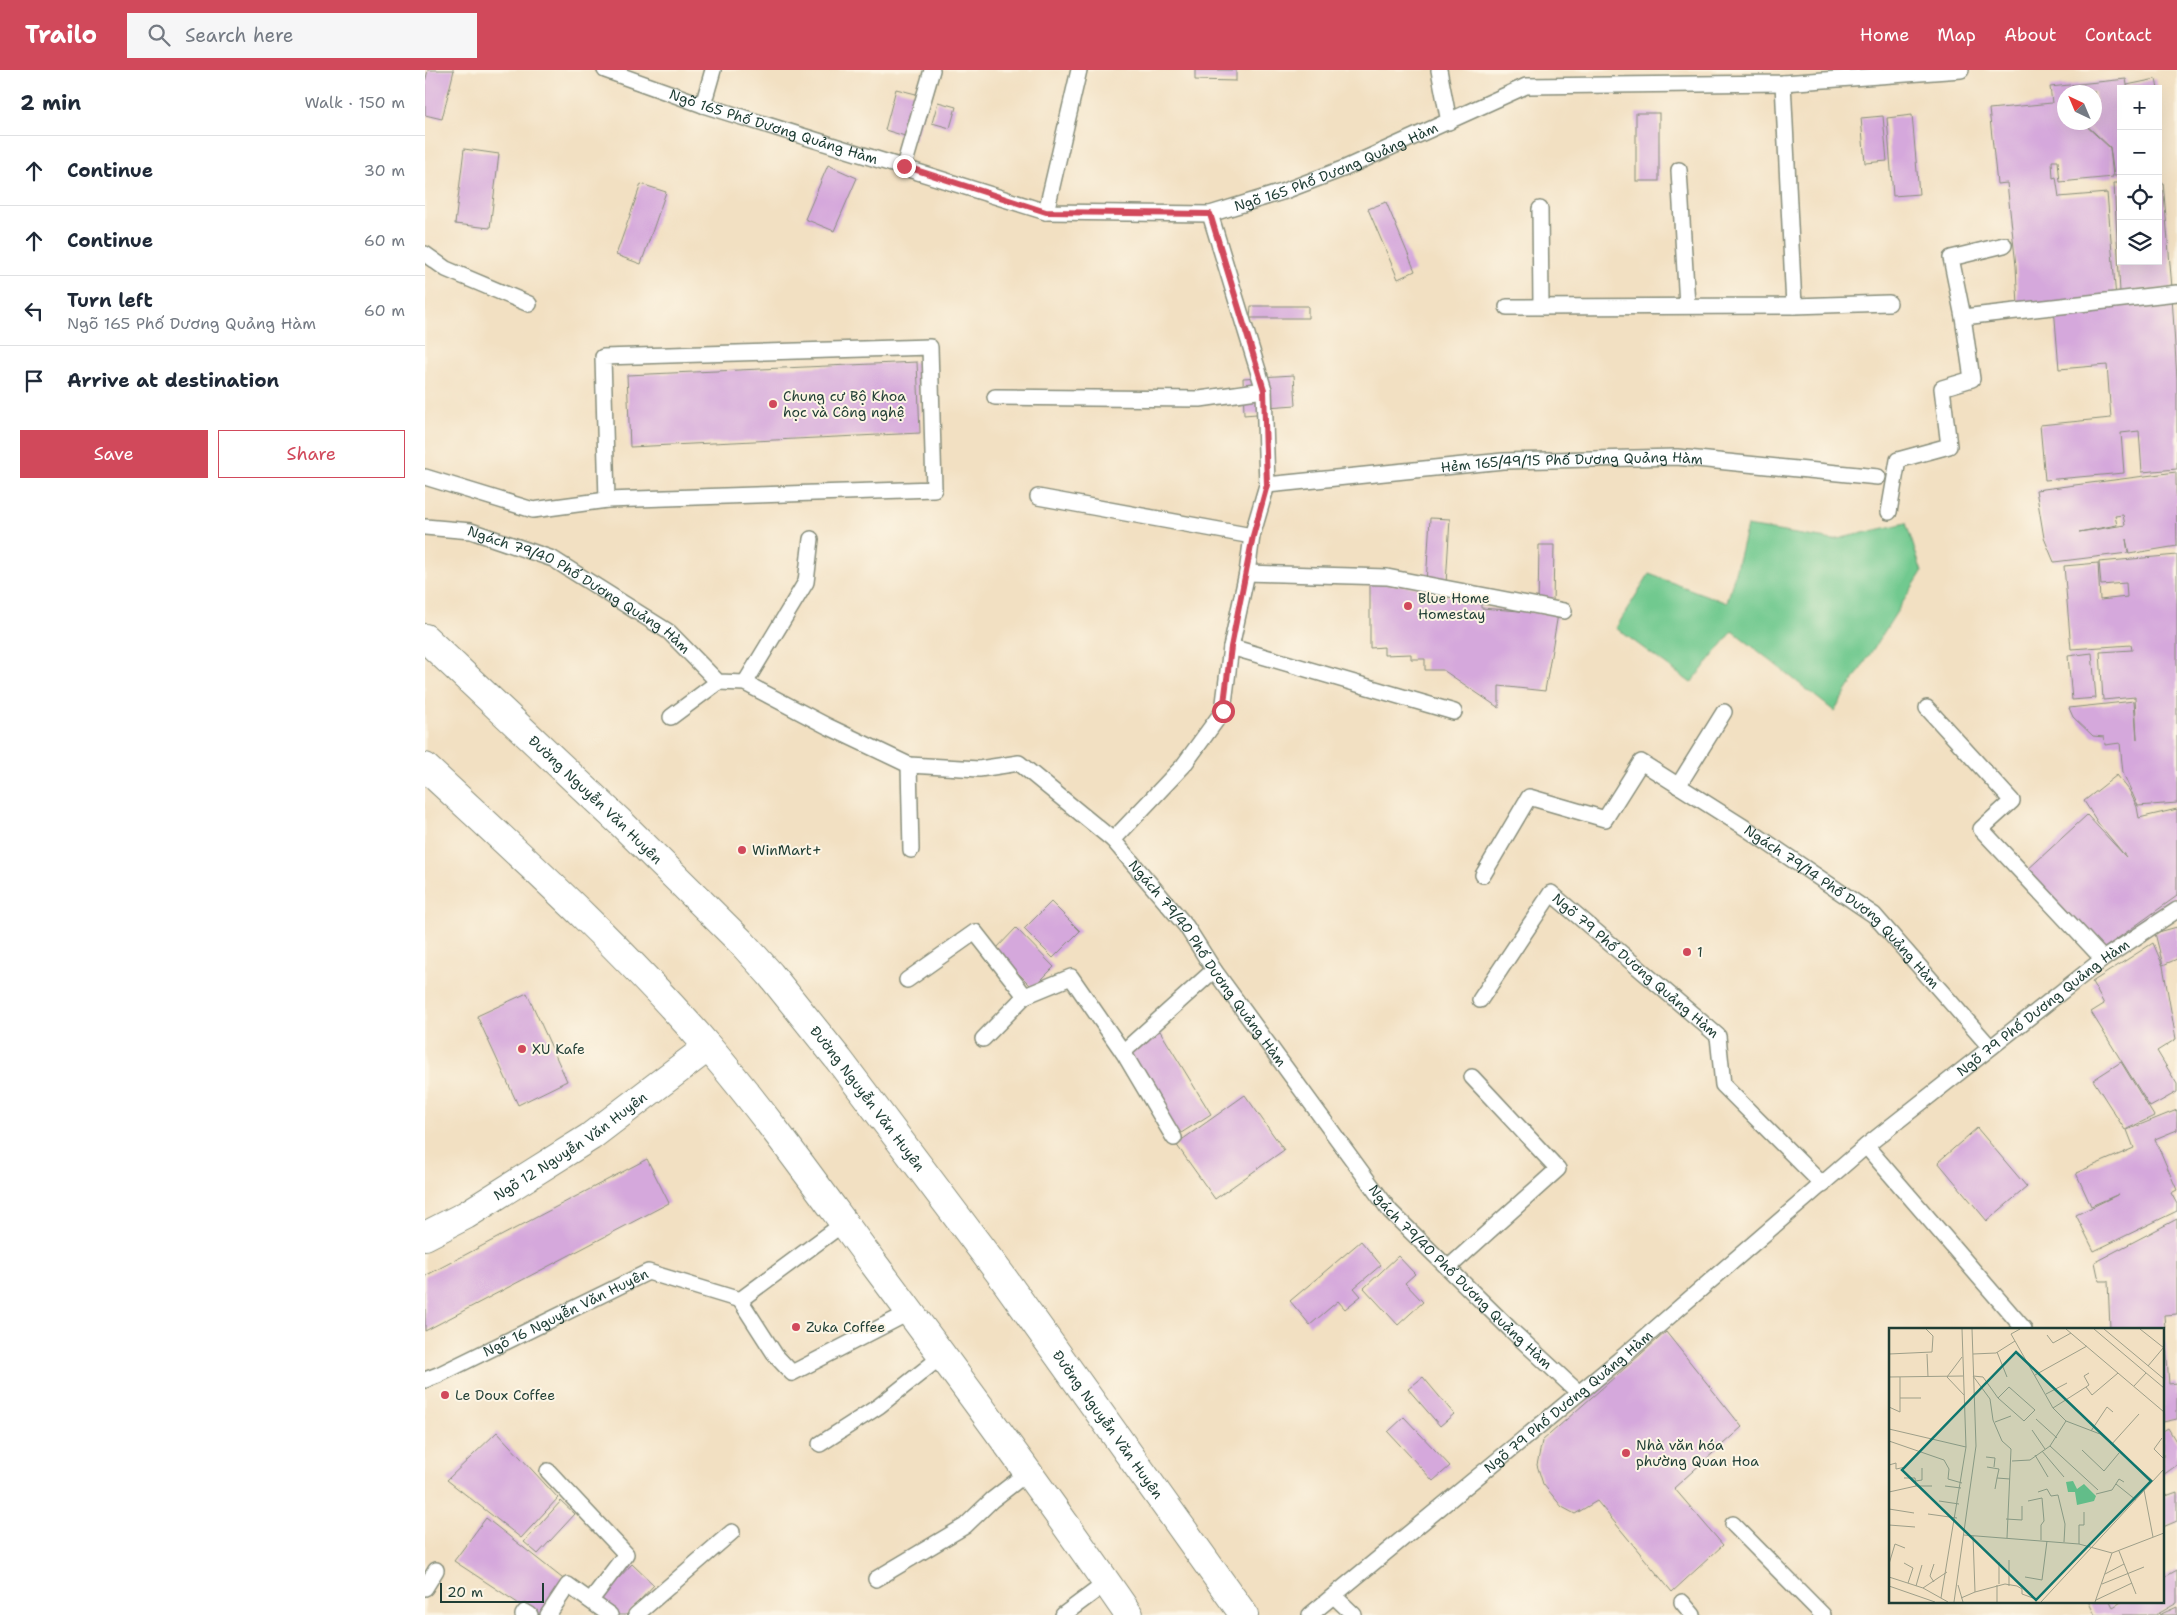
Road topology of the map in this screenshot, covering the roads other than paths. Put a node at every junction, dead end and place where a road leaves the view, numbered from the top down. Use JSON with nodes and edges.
{"nodes":[{"id":1,"x":605,"y":70,"type":"edge"},
{"id":2,"x":713,"y":70,"type":"edge"},
{"id":3,"x":932,"y":70,"type":"edge"},
{"id":4,"x":1079,"y":70,"type":"edge"},
{"id":5,"x":1439,"y":70,"type":"edge"},
{"id":6,"x":1961,"y":70,"type":"edge"},
{"id":7,"x":1676,"y":77,"type":"edge"},
{"id":8,"x":1783,"y":83,"type":"junction"},
{"id":9,"x":703,"y":105,"type":"junction"},
{"id":10,"x":1449,"y":122,"type":"junction"},
{"id":11,"x":904,"y":166,"type":"junction"},
{"id":12,"x":1679,"y":170,"type":"dead end"},
{"id":13,"x":1540,"y":209,"type":"dead end"},
{"id":14,"x":1046,"y":212,"type":"junction"},
{"id":15,"x":1210,"y":214,"type":"junction"},
{"id":16,"x":2004,"y":245,"type":"dead end"},
{"id":17,"x":425,"y":254,"type":"edge"},
{"id":18,"x":2177,"y":294,"type":"edge"},
{"id":19,"x":1889,"y":303,"type":"dead end"},
{"id":20,"x":529,"y":304,"type":"dead end"},
{"id":21,"x":1541,"y":305,"type":"junction"},
{"id":22,"x":1687,"y":305,"type":"junction"},
{"id":23,"x":1795,"y":306,"type":"junction"},
{"id":24,"x":1507,"y":307,"type":"dead end"},
{"id":25,"x":1963,"y":316,"type":"junction"},
{"id":26,"x":1264,"y":390,"type":"junction"},
{"id":27,"x":995,"y":397,"type":"dead end"},
{"id":28,"x":425,"y":476,"type":"edge"},
{"id":29,"x":1877,"y":477,"type":"dead end"},
{"id":30,"x":1267,"y":485,"type":"junction"},
{"id":31,"x":1038,"y":497,"type":"dead end"},
{"id":32,"x":607,"y":500,"type":"junction"},
{"id":33,"x":1889,"y":512,"type":"dead end"},
{"id":34,"x":425,"y":527,"type":"edge"},
{"id":35,"x":1253,"y":536,"type":"junction"},
{"id":36,"x":811,"y":540,"type":"dead end"},
{"id":37,"x":1247,"y":573,"type":"junction"},
{"id":38,"x":1564,"y":611,"type":"dead end"},
{"id":39,"x":425,"y":638,"type":"edge"},
{"id":40,"x":1231,"y":647,"type":"junction"},
{"id":41,"x":718,"y":682,"type":"junction"},
{"id":42,"x":745,"y":683,"type":"junction"},
{"id":43,"x":1927,"y":708,"type":"dead end"},
{"id":44,"x":1454,"y":712,"type":"dead end"},
{"id":45,"x":1724,"y":712,"type":"dead end"},
{"id":46,"x":671,"y":717,"type":"dead end"},
{"id":47,"x":909,"y":765,"type":"junction"},
{"id":48,"x":425,"y":766,"type":"edge"},
{"id":49,"x":1678,"y":786,"type":"junction"},
{"id":50,"x":1113,"y":840,"type":"junction"},
{"id":51,"x":911,"y":850,"type":"dead end"},
{"id":52,"x":1483,"y":875,"type":"dead end"},
{"id":53,"x":2177,"y":910,"type":"edge"},
{"id":54,"x":2103,"y":959,"type":"junction"},
{"id":55,"x":1214,"y":970,"type":"junction"},
{"id":56,"x":907,"y":980,"type":"dead end"},
{"id":57,"x":1025,"y":996,"type":"junction"},
{"id":58,"x":1480,"y":1000,"type":"dead end"},
{"id":59,"x":983,"y":1039,"type":"dead end"},
{"id":60,"x":708,"y":1047,"type":"junction"},
{"id":61,"x":1990,"y":1047,"type":"junction"},
{"id":62,"x":1123,"y":1052,"type":"junction"},
{"id":63,"x":1472,"y":1077,"type":"dead end"},
{"id":64,"x":1175,"y":1138,"type":"dead end"},
{"id":65,"x":1866,"y":1146,"type":"junction"},
{"id":66,"x":1823,"y":1185,"type":"junction"},
{"id":67,"x":844,"y":1223,"type":"junction"},
{"id":68,"x":425,"y":1236,"type":"edge"},
{"id":69,"x":1448,"y":1268,"type":"junction"},
{"id":70,"x":739,"y":1300,"type":"junction"},
{"id":71,"x":910,"y":1312,"type":"junction"},
{"id":72,"x":2023,"y":1328,"type":"edge"},
{"id":73,"x":942,"y":1356,"type":"junction"},
{"id":74,"x":425,"y":1380,"type":"edge"},
{"id":75,"x":1579,"y":1393,"type":"junction"},
{"id":76,"x":820,"y":1444,"type":"dead end"},
{"id":77,"x":548,"y":1471,"type":"dead end"},
{"id":78,"x":1027,"y":1473,"type":"junction"},
{"id":79,"x":1733,"y":1524,"type":"dead end"},
{"id":80,"x":732,"y":1532,"type":"dead end"},
{"id":81,"x":437,"y":1570,"type":"dead end"},
{"id":82,"x":876,"y":1579,"type":"dead end"},
{"id":83,"x":1106,"y":1583,"type":"junction"},
{"id":84,"x":425,"y":1588,"type":"edge"},
{"id":85,"x":1333,"y":1596,"type":"junction"},
{"id":86,"x":591,"y":1600,"type":"junction"},
{"id":87,"x":1682,"y":1602,"type":"dead end"},
{"id":88,"x":523,"y":1615,"type":"edge"},
{"id":89,"x":530,"y":1615,"type":"edge"},
{"id":90,"x":548,"y":1615,"type":"edge"},
{"id":91,"x":610,"y":1615,"type":"edge"},
{"id":92,"x":636,"y":1615,"type":"edge"},
{"id":93,"x":1063,"y":1615,"type":"edge"},
{"id":94,"x":1129,"y":1615,"type":"edge"},
{"id":95,"x":1244,"y":1615,"type":"edge"},
{"id":96,"x":1310,"y":1615,"type":"edge"},
{"id":97,"x":1354,"y":1615,"type":"edge"},
{"id":98,"x":1693,"y":1615,"type":"edge"},
{"id":99,"x":1823,"y":1615,"type":"edge"}],
"edges":[{"from":1,"to":9,"type":"lane","name":"Ngõ 165 Phố Dương Quảng Hàm"},
{"from":2,"to":9,"type":"lane"},
{"from":3,"to":11,"type":"lane"},
{"from":4,"to":14,"type":"lane"},
{"from":5,"to":10,"type":"lane"},
{"from":6,"to":8,"type":"lane","name":"Ngõ 165 Phố Dương Quảng Hàm"},
{"from":7,"to":8,"type":"lane","name":"Ngõ 165 Phố Dương Quảng Hàm"},
{"from":7,"to":10,"type":"lane","name":"Ngõ 165 Phố Dương Quảng Hàm"},
{"from":8,"to":23,"type":"lane"},
{"from":9,"to":11,"type":"lane","name":"Ngõ 165 Phố Dương Quảng Hàm"},
{"from":10,"to":15,"type":"lane","name":"Ngõ 165 Phố Dương Quảng Hàm"},
{"from":11,"to":14,"type":"lane","name":"Ngõ 165 Phố Dương Quảng Hàm"},
{"from":12,"to":22,"type":"lane"},
{"from":13,"to":21,"type":"lane"},
{"from":14,"to":15,"type":"lane","name":"Ngõ 165 Phố Dương Quảng Hàm"},
{"from":15,"to":26,"type":"lane"},
{"from":16,"to":25,"type":"lane"},
{"from":17,"to":20,"type":"lane"},
{"from":18,"to":25,"type":"lane"},
{"from":19,"to":23,"type":"lane"},
{"from":21,"to":22,"type":"lane"},
{"from":21,"to":24,"type":"lane"},
{"from":22,"to":23,"type":"lane"},
{"from":25,"to":33,"type":"lane"},
{"from":26,"to":27,"type":"lane"},
{"from":26,"to":30,"type":"lane"},
{"from":28,"to":32,"type":"lane"},
{"from":29,"to":30,"type":"lane","name":"Hẻm 165/49/15 Phố Dương Quảng Hàm"},
{"from":30,"to":35,"type":"lane"},
{"from":31,"to":35,"type":"lane"},
{"from":32,"to":32,"type":"lane"},
{"from":34,"to":41,"type":"lane","name":"Ngách 79/40 Phố Dương Quảng Hàm"},
{"from":35,"to":37,"type":"lane"},
{"from":36,"to":42,"type":"lane"},
{"from":37,"to":38,"type":"lane"},
{"from":37,"to":40,"type":"lane"},
{"from":39,"to":95,"type":"main road","name":"Đường Nguyễn Văn Huyên"},
{"from":40,"to":44,"type":"lane"},
{"from":40,"to":50,"type":"lane"},
{"from":41,"to":42,"type":"lane","name":"Ngách 79/40 Phố Dương Quảng Hàm"},
{"from":41,"to":46,"type":"lane"},
{"from":42,"to":47,"type":"lane","name":"Ngách 79/40 Phố Dương Quảng Hàm"},
{"from":43,"to":54,"type":"lane"},
{"from":45,"to":49,"type":"lane"},
{"from":47,"to":50,"type":"lane","name":"Ngách 79/40 Phố Dương Quảng Hàm"},
{"from":47,"to":51,"type":"lane"},
{"from":48,"to":60,"type":"main road"},
{"from":49,"to":52,"type":"lane","name":"Ngách 79/14 Phố Dương Quảng Hàm"},
{"from":49,"to":61,"type":"lane","name":"Ngách 79/14 Phố Dương Quảng Hàm"},
{"from":50,"to":55,"type":"lane","name":"Ngách 79/40 Phố Dương Quảng Hàm"},
{"from":53,"to":54,"type":"lane","name":"Ngõ 79 Phố Dương Quảng Hàm"},
{"from":54,"to":61,"type":"lane","name":"Ngõ 79 Phố Dương Quảng Hàm"},
{"from":55,"to":62,"type":"lane"},
{"from":55,"to":69,"type":"lane","name":"Ngách 79/40 Phố Dương Quảng Hàm"},
{"from":56,"to":57,"type":"lane"},
{"from":57,"to":59,"type":"lane"},
{"from":57,"to":62,"type":"lane"},
{"from":58,"to":66,"type":"lane","name":"Ngõ 79 Phố Dương Quảng Hàm"},
{"from":60,"to":67,"type":"main road"},
{"from":60,"to":68,"type":"main road","name":"Ngõ 12 Nguyễn Văn Huyên"},
{"from":61,"to":65,"type":"lane","name":"Ngõ 79 Phố Dương Quảng Hàm"},
{"from":62,"to":64,"type":"lane"},
{"from":63,"to":69,"type":"lane"},
{"from":65,"to":66,"type":"lane","name":"Ngõ 79 Phố Dương Quảng Hàm"},
{"from":65,"to":72,"type":"lane"},
{"from":66,"to":75,"type":"lane","name":"Ngõ 79 Phố Dương Quảng Hàm"},
{"from":67,"to":70,"type":"lane"},
{"from":67,"to":71,"type":"main road"},
{"from":69,"to":75,"type":"lane","name":"Ngách 79/40 Phố Dương Quảng Hàm"},
{"from":70,"to":71,"type":"lane"},
{"from":70,"to":74,"type":"lane","name":"Ngõ 16 Nguyễn Văn Huyên"},
{"from":71,"to":73,"type":"main road"},
{"from":73,"to":76,"type":"lane"},
{"from":73,"to":78,"type":"main road"},
{"from":75,"to":85,"type":"lane","name":"Ngõ 79 Phố Dương Quảng Hàm"},
{"from":77,"to":86,"type":"lane"},
{"from":78,"to":82,"type":"lane"},
{"from":78,"to":83,"type":"main road"},
{"from":79,"to":99,"type":"lane"},
{"from":80,"to":92,"type":"lane"},
{"from":81,"to":84,"type":"lane"},
{"from":83,"to":93,"type":"lane"},
{"from":83,"to":94,"type":"main road"},
{"from":85,"to":96,"type":"lane","name":"Ngõ 79 Phố Dương Quảng Hàm"},
{"from":85,"to":97,"type":"lane"},
{"from":86,"to":90,"type":"lane"},
{"from":86,"to":91,"type":"lane"},
{"from":87,"to":98,"type":"lane"},
{"from":88,"to":89,"type":"lane"}]}
